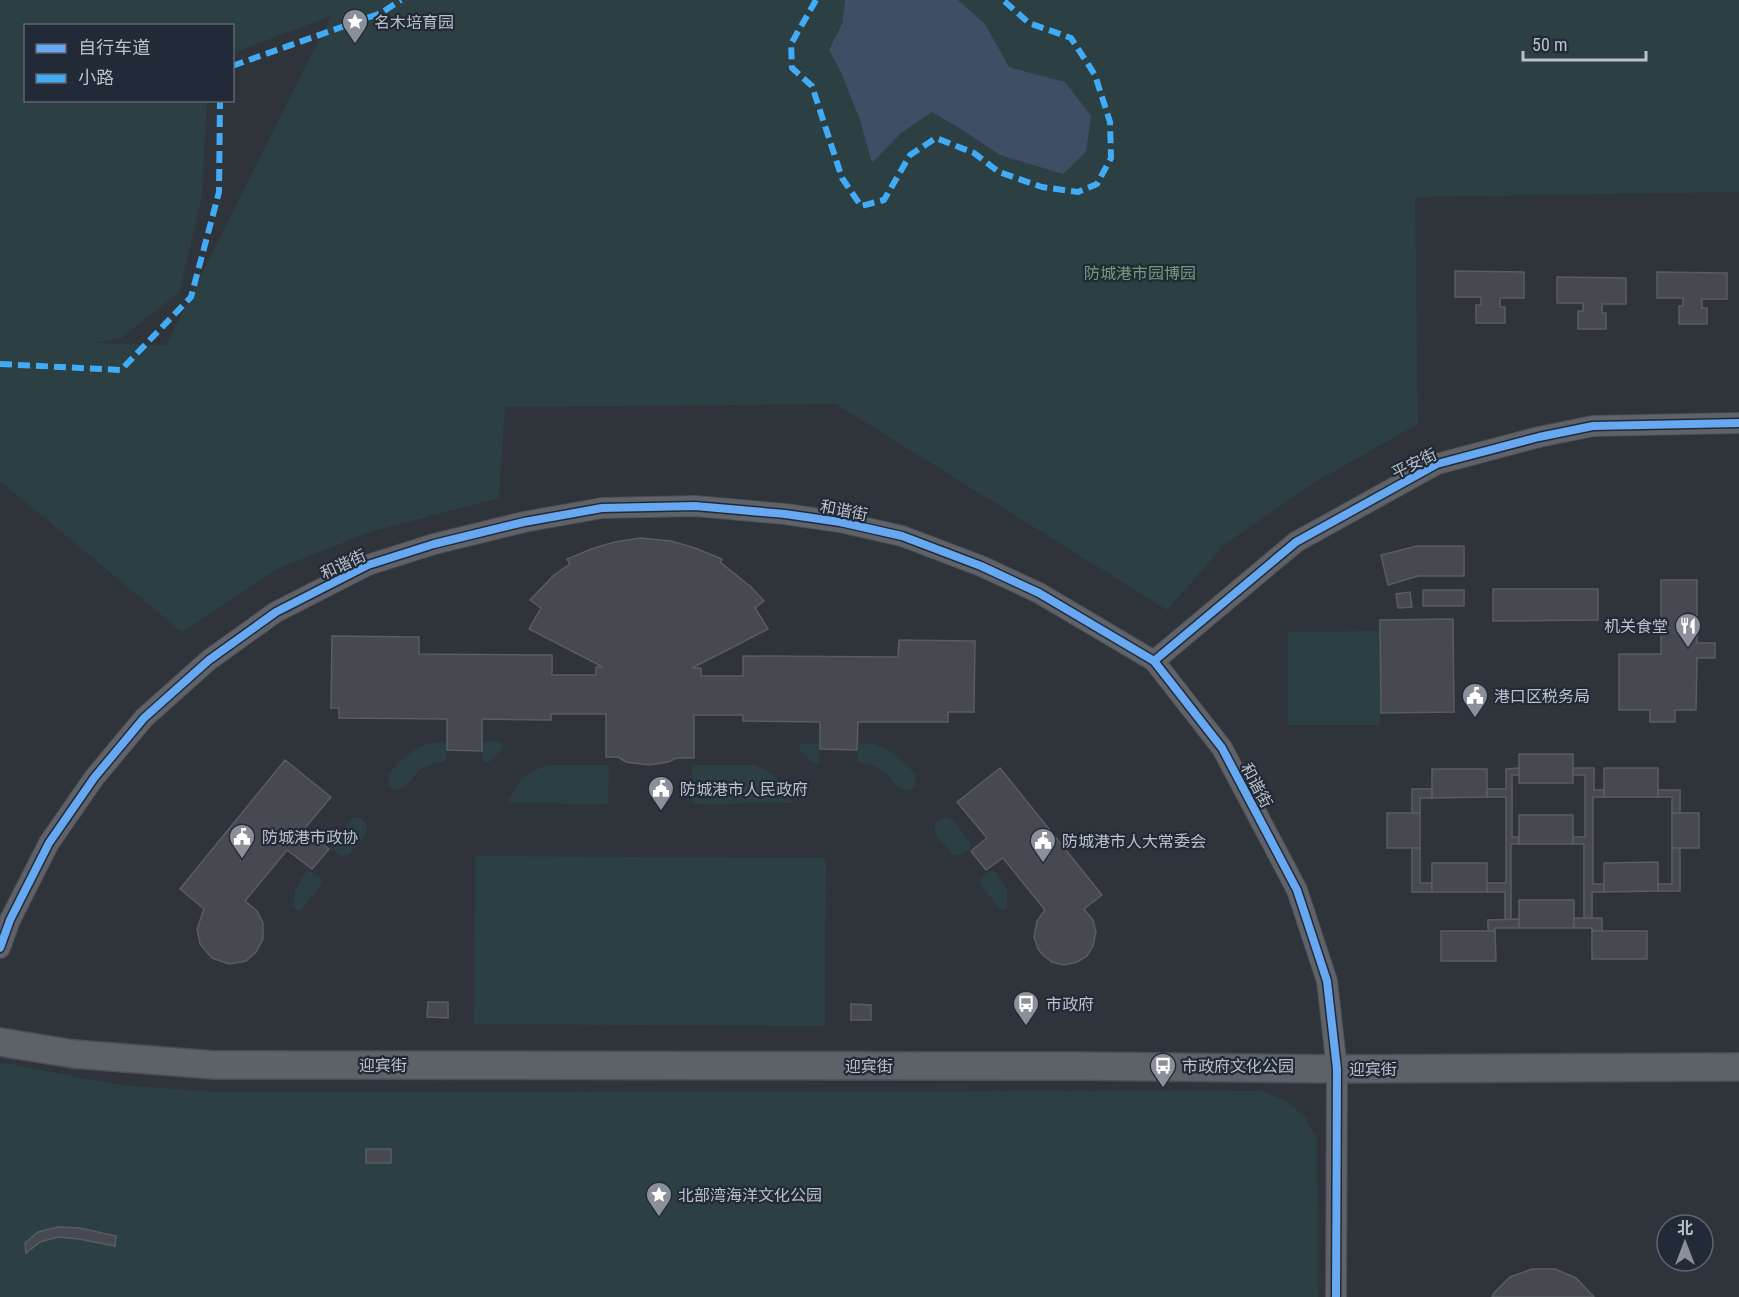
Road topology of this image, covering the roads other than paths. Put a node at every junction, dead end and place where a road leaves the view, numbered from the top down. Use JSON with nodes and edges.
{"nodes":[{"id":1,"x":1739,"y":423,"type":"edge"},
{"id":2,"x":1154,"y":661,"type":"junction"},
{"id":3,"x":0,"y":948,"type":"edge"},
{"id":4,"x":0,"y":1042,"type":"edge"},
{"id":5,"x":1739,"y":1067,"type":"edge"},
{"id":6,"x":1337,"y":1069,"type":"junction"},
{"id":7,"x":1336,"y":1297,"type":"edge"}],
"edges":[{"from":1,"to":2,"type":"street","name":"平安街"},
{"from":2,"to":3,"type":"street","name":"和谐街"},
{"from":2,"to":6,"type":"street","name":"和谐街"},
{"from":4,"to":6,"type":"main road","name":"迎宾街"},
{"from":5,"to":6,"type":"main road","name":"迎宾街"},
{"from":6,"to":7,"type":"street","name":"和谐街"}]}
